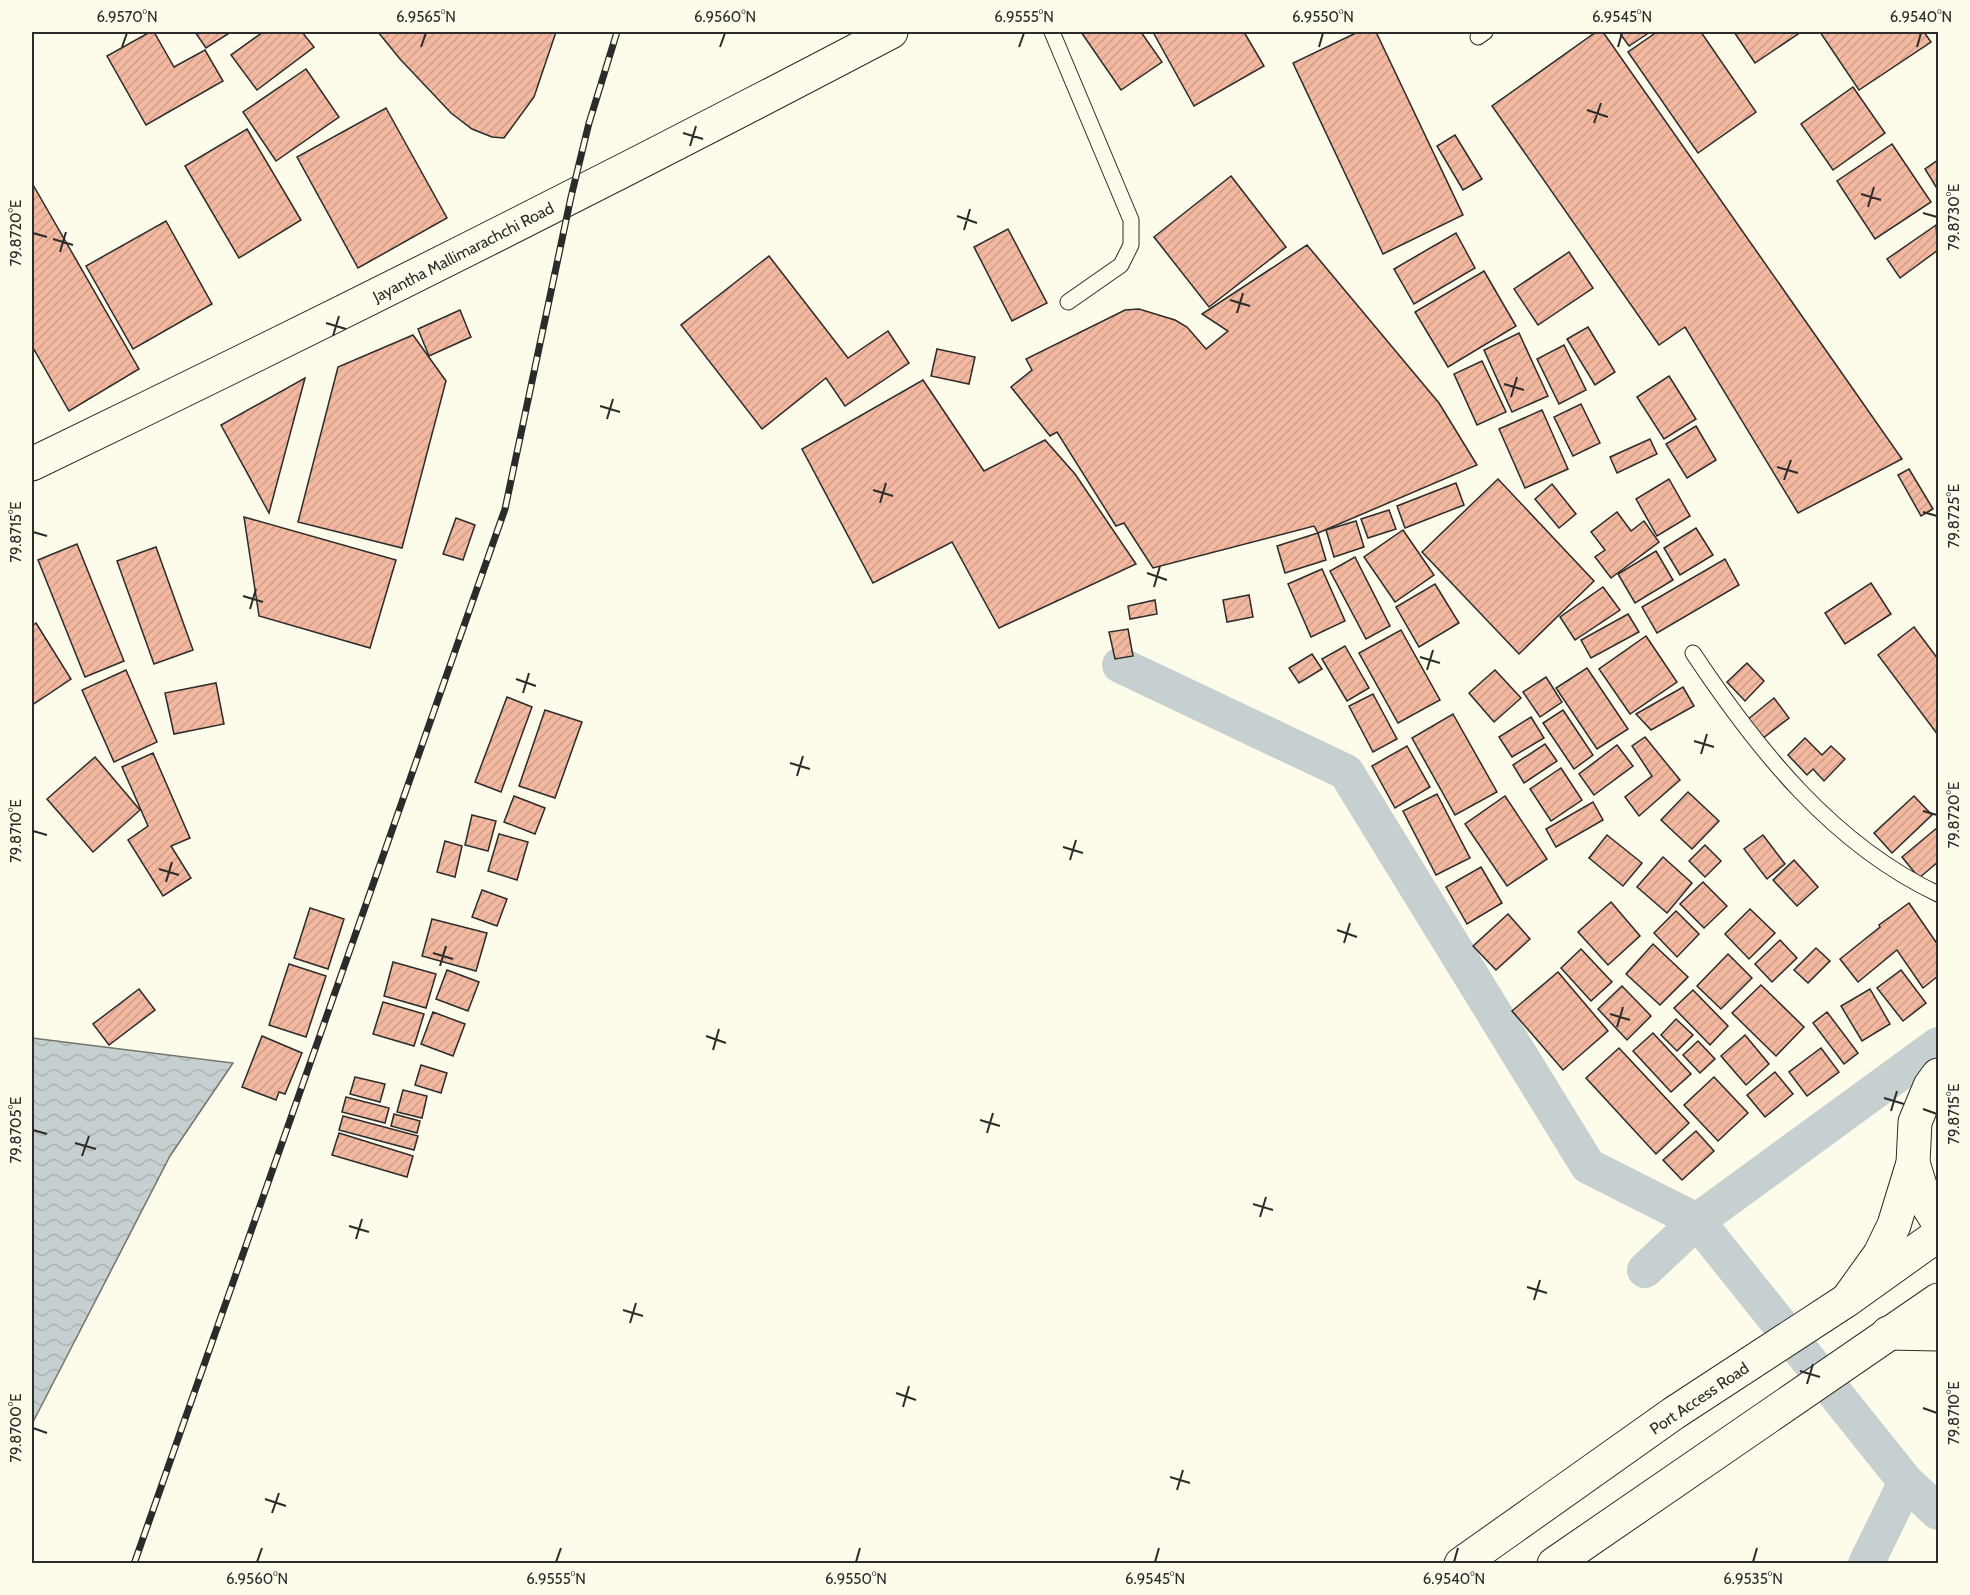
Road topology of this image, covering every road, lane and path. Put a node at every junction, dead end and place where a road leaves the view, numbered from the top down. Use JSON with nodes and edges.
{"nodes":[{"id":1,"x":891,"y":32,"type":"edge"},
{"id":2,"x":1052,"y":32,"type":"edge"},
{"id":3,"x":1068,"y":302,"type":"dead end"},
{"id":4,"x":32,"y":464,"type":"edge"},
{"id":5,"x":1693,"y":653,"type":"dead end"},
{"id":6,"x":1938,"y":894,"type":"edge"},
{"id":7,"x":1938,"y":1075,"type":"edge"},
{"id":8,"x":1913,"y":1163,"type":"junction"},
{"id":9,"x":1938,"y":1222,"type":"edge"},
{"id":10,"x":1938,"y":1235,"type":"edge"},
{"id":11,"x":1847,"y":1300,"type":"junction"},
{"id":12,"x":1938,"y":1300,"type":"edge"},
{"id":13,"x":1888,"y":1333,"type":"junction"},
{"id":14,"x":1938,"y":1334,"type":"edge"},
{"id":15,"x":1461,"y":1563,"type":"edge"},
{"id":16,"x":1554,"y":1563,"type":"edge"}],
"edges":[{"from":1,"to":4,"type":"main road","name":"Jayantha Mallimarachchi Road"},
{"from":2,"to":3,"type":"lane"},
{"from":5,"to":6,"type":"lane"},
{"from":7,"to":8,"type":"main road"},
{"from":8,"to":9,"type":"main road"},
{"from":8,"to":11,"type":"main road"},
{"from":10,"to":11,"type":"main road","name":"Port Access Road"},
{"from":11,"to":15,"type":"main road","name":"Port Access Road"},
{"from":12,"to":13,"type":"main road"},
{"from":13,"to":14,"type":"main road"},
{"from":13,"to":16,"type":"main road"}]}
